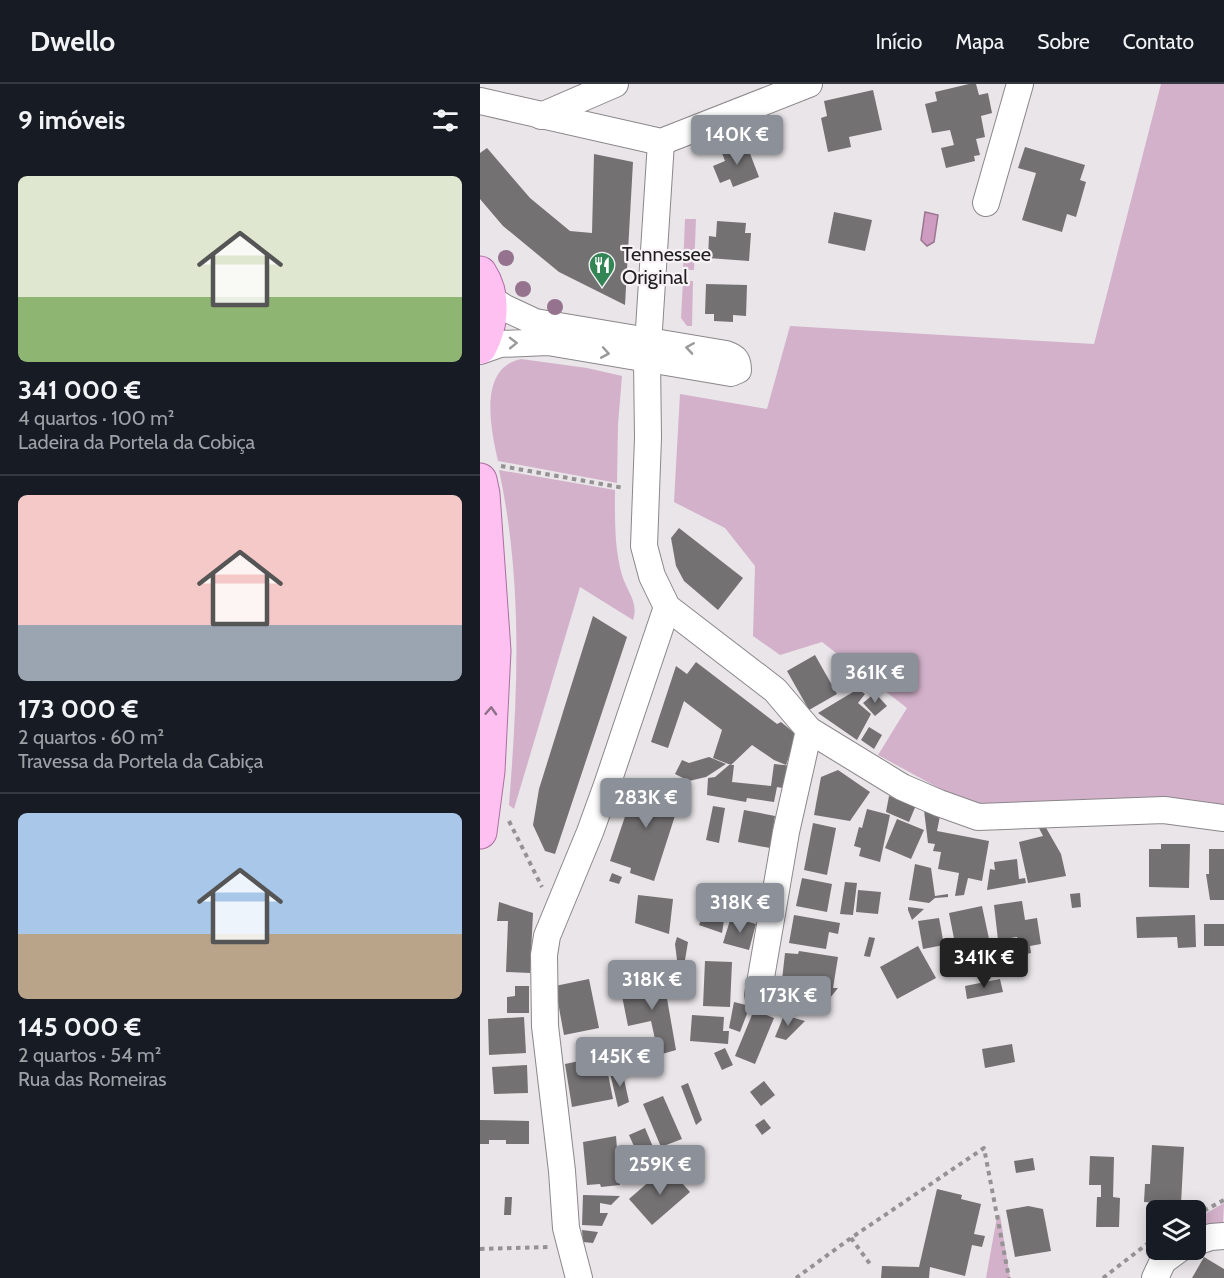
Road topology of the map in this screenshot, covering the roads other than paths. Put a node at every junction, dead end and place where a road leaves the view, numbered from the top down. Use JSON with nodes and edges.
{"nodes":[{"id":1,"x":615,"y":84,"type":"edge"},
{"id":2,"x":1020,"y":84,"type":"edge"},
{"id":3,"x":798,"y":85,"type":"edge"},
{"id":4,"x":480,"y":101,"type":"edge"},
{"id":5,"x":541,"y":116,"type":"junction"},
{"id":6,"x":662,"y":142,"type":"junction"},
{"id":7,"x":986,"y":203,"type":"dead end"},
{"id":8,"x":485,"y":285,"type":"edge"},
{"id":9,"x":480,"y":349,"type":"edge"},
{"id":10,"x":648,"y":351,"type":"junction"},
{"id":11,"x":487,"y":472,"type":"edge"},
{"id":12,"x":667,"y":607,"type":"junction"},
{"id":13,"x":809,"y":730,"type":"junction"},
{"id":14,"x":1224,"y":818,"type":"edge"},
{"id":15,"x":493,"y":823,"type":"edge"},
{"id":16,"x":758,"y":995,"type":"dead end"},
{"id":17,"x":1224,"y":1236,"type":"edge"},
{"id":18,"x":1206,"y":1239,"type":"edge"},
{"id":19,"x":1164,"y":1260,"type":"edge"},
{"id":20,"x":579,"y":1278,"type":"edge"},
{"id":21,"x":1155,"y":1278,"type":"edge"}],
"edges":[{"from":1,"to":5,"type":"street"},
{"from":2,"to":7,"type":"street"},
{"from":3,"to":6,"type":"street"},
{"from":4,"to":5,"type":"street"},
{"from":5,"to":6,"type":"street"},
{"from":6,"to":10,"type":"street"},
{"from":8,"to":9,"type":"main road"},
{"from":10,"to":8,"type":"street","one_way":true},
{"from":9,"to":10,"type":"street","one_way":true},
{"from":10,"to":12,"type":"street"},
{"from":15,"to":11,"type":"main road","one_way":true},
{"from":12,"to":13,"type":"street"},
{"from":12,"to":20,"type":"street"},
{"from":13,"to":14,"type":"street"},
{"from":13,"to":16,"type":"street"},
{"from":17,"to":18,"type":"street"},
{"from":19,"to":21,"type":"street"}]}
